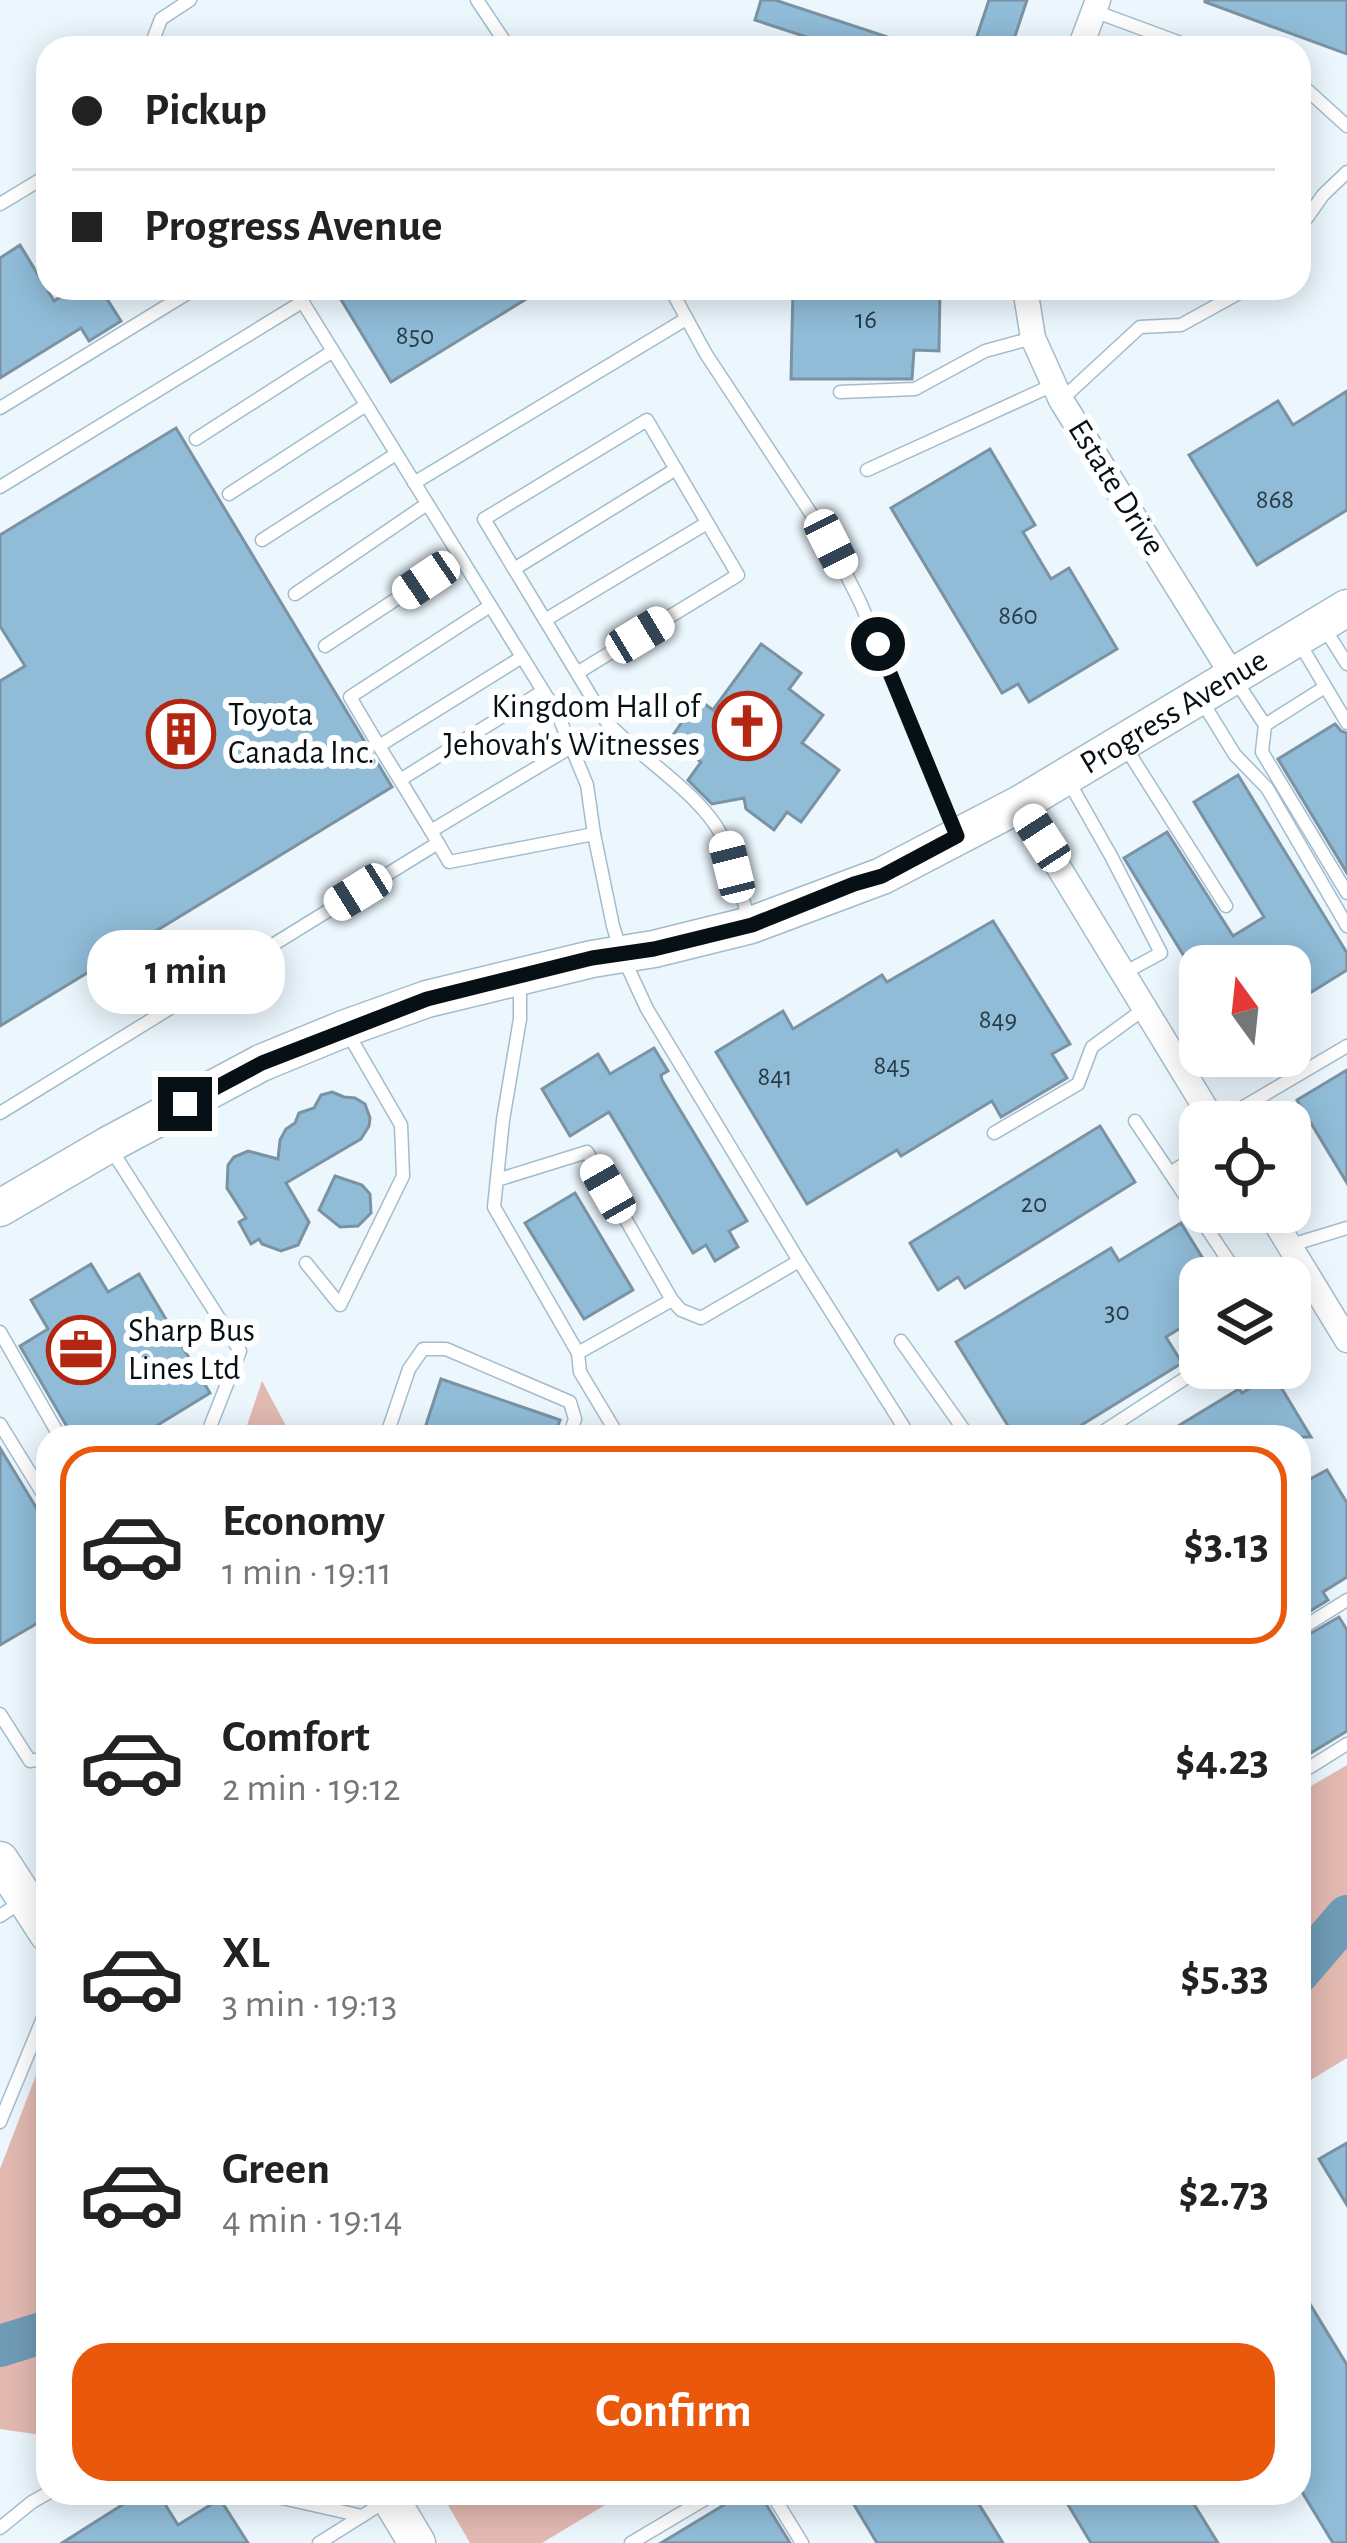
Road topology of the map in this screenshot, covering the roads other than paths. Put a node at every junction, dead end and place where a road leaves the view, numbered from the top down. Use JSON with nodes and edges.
{"nodes":[{"id":1,"x":190,"y":0,"type":"edge"},
{"id":2,"x":477,"y":0,"type":"edge"},
{"id":3,"x":1096,"y":6,"type":"edge"},
{"id":4,"x":155,"y":36,"type":"edge"},
{"id":5,"x":501,"y":36,"type":"edge"},
{"id":6,"x":1085,"y":36,"type":"edge"},
{"id":7,"x":1166,"y":36,"type":"edge"},
{"id":8,"x":1311,"y":93,"type":"edge"},
{"id":9,"x":1347,"y":125,"type":"edge"},
{"id":10,"x":1347,"y":172,"type":"edge"},
{"id":11,"x":36,"y":182,"type":"edge"},
{"id":12,"x":0,"y":204,"type":"edge"},
{"id":13,"x":1311,"y":212,"type":"edge"},
{"id":14,"x":176,"y":300,"type":"edge"},
{"id":15,"x":676,"y":300,"type":"edge"},
{"id":16,"x":1026,"y":300,"type":"edge"},
{"id":17,"x":1227,"y":300,"type":"edge"},
{"id":18,"x":302,"y":302,"type":"joint"},
{"id":19,"x":686,"y":319,"type":"junction"},
{"id":20,"x":1033,"y":338,"type":"junction"},
{"id":21,"x":333,"y":351,"type":"junction"},
{"id":22,"x":840,"y":392,"type":"dead end"},
{"id":23,"x":1058,"y":392,"type":"junction"},
{"id":24,"x":366,"y":404,"type":"junction"},
{"id":25,"x":0,"y":408,"type":"edge"},
{"id":26,"x":196,"y":439,"type":"dead end"},
{"id":27,"x":396,"y":454,"type":"junction"},
{"id":28,"x":676,"y":470,"type":"junction"},
{"id":29,"x":867,"y":470,"type":"dead end"},
{"id":30,"x":414,"y":483,"type":"junction"},
{"id":31,"x":0,"y":487,"type":"edge"},
{"id":32,"x":229,"y":494,"type":"dead end"},
{"id":33,"x":427,"y":504,"type":"junction"},
{"id":34,"x":707,"y":523,"type":"junction"},
{"id":35,"x":262,"y":540,"type":"dead end"},
{"id":36,"x":460,"y":557,"type":"junction"},
{"id":37,"x":514,"y":569,"type":"junction"},
{"id":38,"x":295,"y":594,"type":"dead end"},
{"id":39,"x":490,"y":606,"type":"junction"},
{"id":40,"x":545,"y":620,"type":"junction"},
{"id":41,"x":1322,"y":623,"type":"edge"},
{"id":42,"x":325,"y":646,"type":"dead end"},
{"id":43,"x":522,"y":657,"type":"junction"},
{"id":44,"x":1347,"y":664,"type":"edge"},
{"id":45,"x":578,"y":674,"type":"junction"},
{"id":46,"x":1233,"y":676,"type":"junction"},
{"id":47,"x":1325,"y":687,"type":"junction"},
{"id":48,"x":543,"y":691,"type":"junction"},
{"id":49,"x":1199,"y":697,"type":"junction"},
{"id":50,"x":1347,"y":723,"type":"edge"},
{"id":51,"x":1265,"y":725,"type":"junction"},
{"id":52,"x":1123,"y":742,"type":"junction"},
{"id":53,"x":379,"y":746,"type":"junction"},
{"id":54,"x":571,"y":747,"type":"junction"},
{"id":55,"x":1066,"y":776,"type":"junction"},
{"id":56,"x":400,"y":781,"type":"junction"},
{"id":57,"x":1020,"y":804,"type":"junction"},
{"id":58,"x":594,"y":834,"type":"junction"},
{"id":59,"x":957,"y":836,"type":"junction"},
{"id":60,"x":434,"y":837,"type":"junction"},
{"id":61,"x":1347,"y":893,"type":"edge"},
{"id":62,"x":1226,"y":906,"type":"dead end"},
{"id":63,"x":752,"y":925,"type":"junction"},
{"id":64,"x":1347,"y":926,"type":"edge"},
{"id":65,"x":622,"y":955,"type":"junction"},
{"id":66,"x":1124,"y":974,"type":"junction"},
{"id":67,"x":520,"y":975,"type":"junction"},
{"id":68,"x":1145,"y":1008,"type":"junction"},
{"id":69,"x":346,"y":1028,"type":"junction"},
{"id":70,"x":1347,"y":1046,"type":"edge"},
{"id":71,"x":1203,"y":1101,"type":"edge"},
{"id":72,"x":1252,"y":1101,"type":"edge"},
{"id":73,"x":0,"y":1114,"type":"edge"},
{"id":74,"x":1135,"y":1121,"type":"dead end"},
{"id":75,"x":994,"y":1133,"type":"dead end"},
{"id":76,"x":108,"y":1145,"type":"junction"},
{"id":77,"x":1179,"y":1168,"type":"edge"},
{"id":78,"x":1171,"y":1173,"type":"junction"},
{"id":79,"x":497,"y":1180,"type":"junction"},
{"id":80,"x":0,"y":1208,"type":"edge"},
{"id":81,"x":1347,"y":1228,"type":"edge"},
{"id":82,"x":1282,"y":1233,"type":"edge"},
{"id":83,"x":1290,"y":1246,"type":"junction"},
{"id":84,"x":1226,"y":1257,"type":"edge"},
{"id":85,"x":799,"y":1261,"type":"junction"},
{"id":86,"x":306,"y":1263,"type":"dead end"},
{"id":87,"x":1317,"y":1291,"type":"junction"},
{"id":88,"x":1311,"y":1295,"type":"edge"},
{"id":89,"x":672,"y":1300,"type":"junction"},
{"id":90,"x":0,"y":1332,"type":"edge"},
{"id":91,"x":1347,"y":1340,"type":"edge"},
{"id":92,"x":901,"y":1341,"type":"dead end"},
{"id":93,"x":578,"y":1353,"type":"junction"},
{"id":94,"x":1179,"y":1383,"type":"edge"},
{"id":95,"x":0,"y":1424,"type":"edge"},
{"id":96,"x":53,"y":1425,"type":"edge"},
{"id":97,"x":211,"y":1425,"type":"edge"},
{"id":98,"x":390,"y":1425,"type":"edge"},
{"id":99,"x":573,"y":1425,"type":"edge"},
{"id":100,"x":612,"y":1425,"type":"edge"},
{"id":101,"x":902,"y":1425,"type":"edge"},
{"id":102,"x":960,"y":1425,"type":"edge"},
{"id":103,"x":1114,"y":1425,"type":"edge"},
{"id":104,"x":36,"y":1482,"type":"edge"},
{"id":105,"x":1347,"y":1600,"type":"edge"},
{"id":106,"x":1311,"y":1622,"type":"edge"},
{"id":107,"x":0,"y":1714,"type":"edge"},
{"id":108,"x":1347,"y":1744,"type":"edge"},
{"id":109,"x":36,"y":1760,"type":"edge"},
{"id":110,"x":1311,"y":1766,"type":"edge"},
{"id":111,"x":0,"y":1860,"type":"edge"},
{"id":112,"x":12,"y":1907,"type":"edge"},
{"id":113,"x":36,"y":2035,"type":"edge"},
{"id":114,"x":0,"y":2122,"type":"edge"},
{"id":115,"x":36,"y":2500,"type":"edge"},
{"id":116,"x":376,"y":2505,"type":"edge"},
{"id":117,"x":383,"y":2505,"type":"edge"},
{"id":118,"x":696,"y":2505,"type":"edge"},
{"id":119,"x":779,"y":2505,"type":"edge"},
{"id":120,"x":0,"y":2528,"type":"edge"},
{"id":121,"x":319,"y":2543,"type":"edge"},
{"id":122,"x":417,"y":2543,"type":"edge"},
{"id":123,"x":631,"y":2543,"type":"edge"},
{"id":124,"x":802,"y":2543,"type":"edge"}],
"edges":[{"from":1,"to":4,"type":"lane"},
{"from":2,"to":5,"type":"lane"},
{"from":3,"to":6,"type":"street"},
{"from":3,"to":7,"type":"lane"},
{"from":8,"to":9,"type":"lane"},
{"from":10,"to":13,"type":"lane"},
{"from":11,"to":12,"type":"lane"},
{"from":14,"to":25,"type":"lane"},
{"from":15,"to":19,"type":"lane"},
{"from":16,"to":20,"type":"street","name":"Estate Drive"},
{"from":17,"to":23,"type":"lane"},
{"from":18,"to":21,"type":"lane"},
{"from":18,"to":31,"type":"lane"},
{"from":19,"to":30,"type":"lane"},
{"from":19,"to":59,"type":"lane"},
{"from":20,"to":22,"type":"lane"},
{"from":20,"to":23,"type":"street","name":"Estate Drive"},
{"from":21,"to":24,"type":"lane"},
{"from":21,"to":26,"type":"lane"},
{"from":23,"to":29,"type":"lane"},
{"from":23,"to":46,"type":"street","name":"Estate Drive"},
{"from":24,"to":27,"type":"lane"},
{"from":24,"to":32,"type":"lane"},
{"from":27,"to":30,"type":"lane"},
{"from":27,"to":35,"type":"lane"},
{"from":28,"to":34,"type":"lane"},
{"from":28,"to":37,"type":"lane"},
{"from":28,"to":37,"type":"lane"},
{"from":30,"to":33,"type":"lane"},
{"from":33,"to":36,"type":"lane"},
{"from":33,"to":38,"type":"lane"},
{"from":34,"to":40,"type":"lane"},
{"from":34,"to":45,"type":"lane"},
{"from":36,"to":39,"type":"lane"},
{"from":36,"to":42,"type":"lane"},
{"from":37,"to":40,"type":"lane"},
{"from":39,"to":43,"type":"lane"},
{"from":39,"to":53,"type":"lane"},
{"from":40,"to":45,"type":"lane"},
{"from":41,"to":44,"type":"lane"},
{"from":41,"to":46,"type":"main road","name":"Progress Avenue"},
{"from":41,"to":47,"type":"lane"},
{"from":43,"to":48,"type":"lane"},
{"from":43,"to":53,"type":"lane"},
{"from":45,"to":63,"type":"lane"},
{"from":46,"to":49,"type":"main road","name":"Progress Avenue"},
{"from":46,"to":51,"type":"lane"},
{"from":47,"to":50,"type":"lane"},
{"from":47,"to":51,"type":"lane"},
{"from":48,"to":54,"type":"lane"},
{"from":48,"to":56,"type":"lane"},
{"from":49,"to":52,"type":"main road","name":"Progress Avenue"},
{"from":49,"to":64,"type":"lane"},
{"from":51,"to":61,"type":"lane"},
{"from":52,"to":55,"type":"main road","name":"Progress Avenue"},
{"from":52,"to":62,"type":"lane"},
{"from":53,"to":56,"type":"lane"},
{"from":54,"to":58,"type":"lane"},
{"from":54,"to":60,"type":"lane"},
{"from":55,"to":57,"type":"main road","name":"Progress Avenue"},
{"from":55,"to":66,"type":"lane"},
{"from":56,"to":60,"type":"lane"},
{"from":57,"to":59,"type":"main road","name":"Progress Avenue"},
{"from":57,"to":66,"type":"street"},
{"from":58,"to":60,"type":"lane"},
{"from":58,"to":65,"type":"lane"},
{"from":59,"to":63,"type":"main road","name":"Progress Avenue"},
{"from":60,"to":73,"type":"lane"},
{"from":63,"to":65,"type":"main road","name":"Progress Avenue"},
{"from":65,"to":67,"type":"main road","name":"Progress Avenue"},
{"from":65,"to":85,"type":"lane"},
{"from":66,"to":68,"type":"street"},
{"from":67,"to":69,"type":"main road","name":"Progress Avenue"},
{"from":67,"to":79,"type":"lane"},
{"from":68,"to":71,"type":"street"},
{"from":68,"to":75,"type":"lane"},
{"from":69,"to":76,"type":"main road","name":"Progress Avenue"},
{"from":69,"to":86,"type":"lane"},
{"from":70,"to":72,"type":"lane"},
{"from":74,"to":78,"type":"lane"},
{"from":76,"to":80,"type":"main road","name":"Progress Avenue"},
{"from":76,"to":97,"type":"lane"},
{"from":77,"to":78,"type":"lane"},
{"from":78,"to":84,"type":"lane"},
{"from":79,"to":89,"type":"lane"},
{"from":79,"to":93,"type":"lane"},
{"from":81,"to":83,"type":"lane"},
{"from":82,"to":83,"type":"street"},
{"from":83,"to":87,"type":"street"},
{"from":85,"to":89,"type":"lane"},
{"from":85,"to":101,"type":"lane"},
{"from":87,"to":88,"type":"lane"},
{"from":87,"to":91,"type":"street"},
{"from":89,"to":93,"type":"lane"},
{"from":90,"to":96,"type":"lane"},
{"from":92,"to":102,"type":"lane"},
{"from":93,"to":100,"type":"lane"},
{"from":94,"to":103,"type":"lane"},
{"from":95,"to":104,"type":"lane"},
{"from":98,"to":99,"type":"lane"},
{"from":105,"to":106,"type":"lane"},
{"from":107,"to":109,"type":"lane"},
{"from":108,"to":110,"type":"lane"},
{"from":111,"to":112,"type":"main road"},
{"from":113,"to":114,"type":"lane"},
{"from":115,"to":120,"type":"lane"},
{"from":116,"to":121,"type":"lane"},
{"from":117,"to":122,"type":"main road"},
{"from":118,"to":123,"type":"lane"},
{"from":119,"to":124,"type":"lane"}]}
